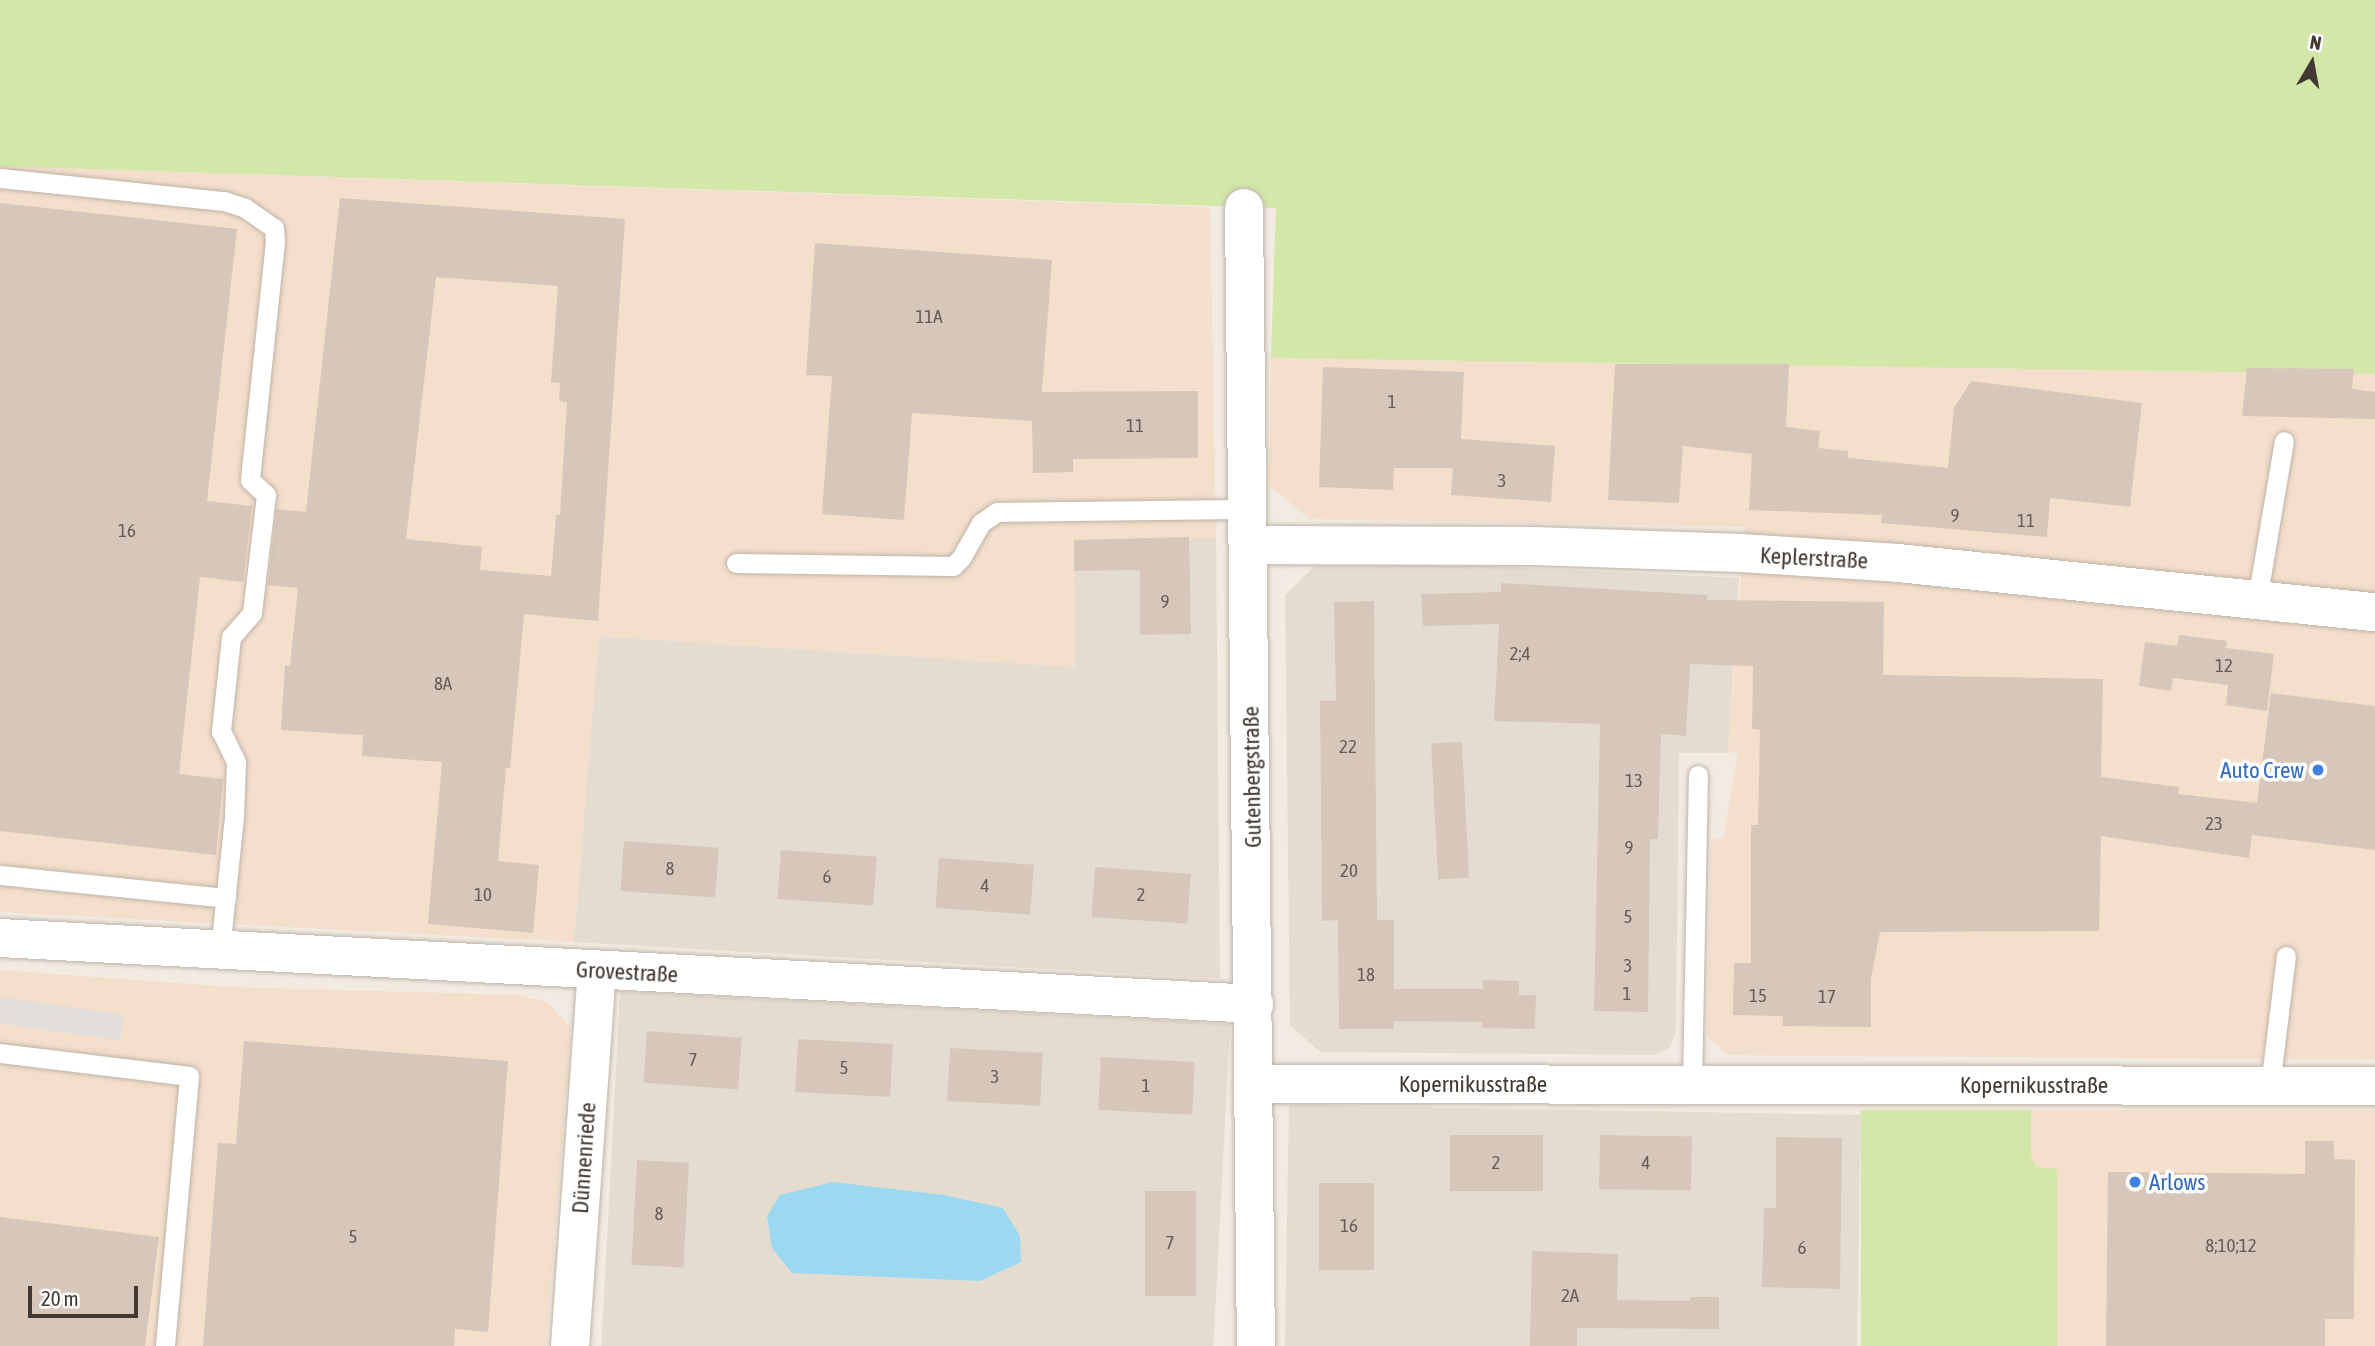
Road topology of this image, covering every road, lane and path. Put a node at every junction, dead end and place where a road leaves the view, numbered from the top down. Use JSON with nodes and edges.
{"nodes":[{"id":1,"x":0,"y":178,"type":"edge"},
{"id":2,"x":1244,"y":208,"type":"dead end"},
{"id":3,"x":2284,"y":441,"type":"dead end"},
{"id":4,"x":1250,"y":527,"type":"junction"},
{"id":5,"x":736,"y":563,"type":"dead end"},
{"id":6,"x":2257,"y":600,"type":"junction"},
{"id":7,"x":2375,"y":612,"type":"edge"},
{"id":8,"x":1698,"y":775,"type":"dead end"},
{"id":9,"x":0,"y":875,"type":"edge"},
{"id":10,"x":226,"y":898,"type":"junction"},
{"id":11,"x":0,"y":938,"type":"edge"},
{"id":12,"x":220,"y":950,"type":"junction"},
{"id":13,"x":2286,"y":956,"type":"dead end"},
{"id":14,"x":597,"y":970,"type":"junction"},
{"id":15,"x":1254,"y":1004,"type":"junction"},
{"id":16,"x":0,"y":1053,"type":"edge"},
{"id":17,"x":1254,"y":1084,"type":"junction"},
{"id":18,"x":1692,"y":1084,"type":"junction"},
{"id":19,"x":2270,"y":1086,"type":"junction"},
{"id":20,"x":2375,"y":1086,"type":"edge"},
{"id":21,"x":165,"y":1346,"type":"edge"},
{"id":22,"x":570,"y":1346,"type":"edge"},
{"id":23,"x":1256,"y":1346,"type":"edge"}],
"edges":[{"from":1,"to":10,"type":"lane"},
{"from":2,"to":4,"type":"street","name":"Gutenbergstraße"},
{"from":3,"to":6,"type":"lane"},
{"from":4,"to":5,"type":"lane"},
{"from":4,"to":6,"type":"street","name":"Keplerstraße"},
{"from":4,"to":15,"type":"street","name":"Gutenbergstraße"},
{"from":6,"to":7,"type":"street","name":"Keplerstraße"},
{"from":8,"to":18,"type":"lane"},
{"from":9,"to":10,"type":"lane"},
{"from":10,"to":12,"type":"lane"},
{"from":11,"to":12,"type":"street","name":"Grovestraße"},
{"from":12,"to":14,"type":"street","name":"Grovestraße"},
{"from":13,"to":19,"type":"lane"},
{"from":14,"to":15,"type":"street","name":"Grovestraße"},
{"from":14,"to":22,"type":"street","name":"Dünnenriede"},
{"from":15,"to":17,"type":"street","name":"Gutenbergstraße"},
{"from":16,"to":21,"type":"lane"},
{"from":17,"to":18,"type":"street","name":"Kopernikusstraße"},
{"from":17,"to":23,"type":"street","name":"Gutenbergstraße"},
{"from":18,"to":19,"type":"street","name":"Kopernikusstraße"},
{"from":19,"to":20,"type":"street","name":"Kopernikusstraße"}]}
